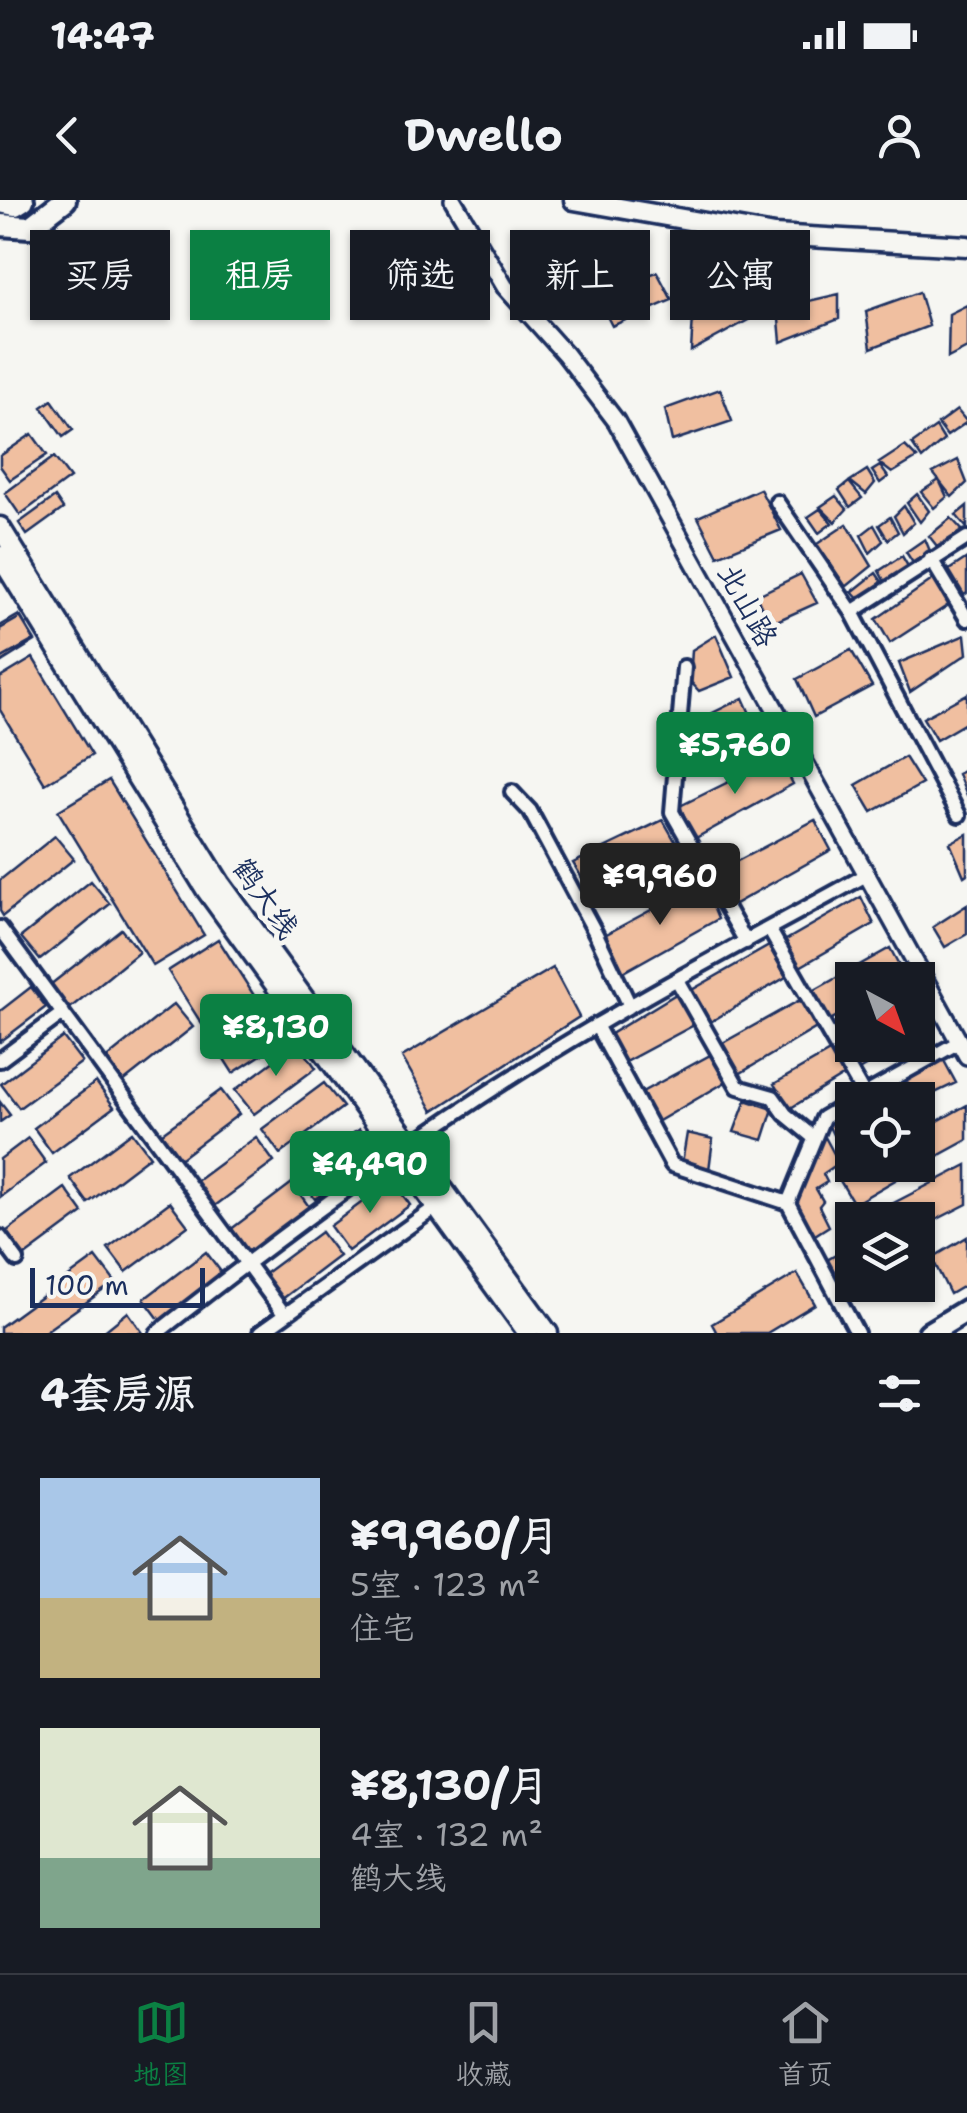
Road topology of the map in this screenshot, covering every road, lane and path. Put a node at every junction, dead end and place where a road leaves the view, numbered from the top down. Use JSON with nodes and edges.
{"nodes":[{"id":1,"x":24,"y":200,"type":"edge"},
{"id":2,"x":65,"y":200,"type":"edge"},
{"id":3,"x":453,"y":200,"type":"edge"},
{"id":4,"x":574,"y":200,"type":"edge"},
{"id":5,"x":643,"y":200,"type":"edge"},
{"id":6,"x":0,"y":202,"type":"edge"},
{"id":7,"x":0,"y":225,"type":"edge"},
{"id":8,"x":967,"y":234,"type":"edge"},
{"id":9,"x":967,"y":246,"type":"edge"},
{"id":10,"x":777,"y":502,"type":"dead end"},
{"id":11,"x":0,"y":527,"type":"edge"},
{"id":12,"x":967,"y":538,"type":"edge"},
{"id":13,"x":0,"y":556,"type":"edge"},
{"id":14,"x":931,"y":559,"type":"junction"},
{"id":15,"x":852,"y":612,"type":"junction"},
{"id":16,"x":967,"y":618,"type":"edge"},
{"id":17,"x":684,"y":667,"type":"dead end"},
{"id":18,"x":512,"y":792,"type":"dead end"},
{"id":19,"x":959,"y":815,"type":"dead end"},
{"id":20,"x":868,"y":874,"type":"junction"},
{"id":21,"x":0,"y":928,"type":"edge"},
{"id":22,"x":769,"y":929,"type":"junction"},
{"id":23,"x":746,"y":942,"type":"junction"},
{"id":24,"x":677,"y":980,"type":"junction"},
{"id":25,"x":630,"y":1006,"type":"junction"},
{"id":26,"x":63,"y":1013,"type":"junction"},
{"id":27,"x":596,"y":1025,"type":"junction"},
{"id":28,"x":963,"y":1049,"type":"edge"},
{"id":29,"x":0,"y":1060,"type":"edge"},
{"id":30,"x":848,"y":1082,"type":"edge"},
{"id":31,"x":893,"y":1082,"type":"edge"},
{"id":32,"x":835,"y":1111,"type":"edge"},
{"id":33,"x":814,"y":1138,"type":"junction"},
{"id":34,"x":404,"y":1149,"type":"junction"},
{"id":35,"x":788,"y":1203,"type":"junction"},
{"id":36,"x":436,"y":1207,"type":"junction"},
{"id":37,"x":0,"y":1236,"type":"edge"},
{"id":38,"x":18,"y":1260,"type":"dead end"},
{"id":39,"x":246,"y":1263,"type":"junction"},
{"id":40,"x":967,"y":1310,"type":"edge"},
{"id":41,"x":284,"y":1314,"type":"junction"},
{"id":42,"x":157,"y":1333,"type":"edge"},
{"id":43,"x":260,"y":1333,"type":"edge"},
{"id":44,"x":528,"y":1333,"type":"edge"},
{"id":45,"x":548,"y":1333,"type":"edge"},
{"id":46,"x":857,"y":1333,"type":"edge"},
{"id":47,"x":929,"y":1333,"type":"edge"}],
"edges":[{"from":1,"to":6,"type":"main road"},
{"from":2,"to":7,"type":"main road"},
{"from":3,"to":20,"type":"street","name":"北山路"},
{"from":4,"to":9,"type":"main road"},
{"from":5,"to":8,"type":"main road"},
{"from":10,"to":15,"type":"street"},
{"from":11,"to":34,"type":"main road","name":"鹤大线"},
{"from":12,"to":14,"type":"street"},
{"from":13,"to":34,"type":"main road","name":"鹤大线"},
{"from":14,"to":15,"type":"street"},
{"from":14,"to":16,"type":"street"},
{"from":15,"to":19,"type":"street"},
{"from":17,"to":23,"type":"street"},
{"from":18,"to":25,"type":"street"},
{"from":20,"to":22,"type":"street"},
{"from":20,"to":28,"type":"street","name":"北山路"},
{"from":21,"to":26,"type":"street"},
{"from":22,"to":23,"type":"street"},
{"from":22,"to":30,"type":"street"},
{"from":23,"to":24,"type":"street"},
{"from":24,"to":25,"type":"street"},
{"from":24,"to":33,"type":"street"},
{"from":25,"to":27,"type":"street"},
{"from":26,"to":29,"type":"street"},
{"from":26,"to":39,"type":"street"},
{"from":27,"to":34,"type":"street"},
{"from":27,"to":35,"type":"street"},
{"from":28,"to":31,"type":"street"},
{"from":32,"to":33,"type":"street"},
{"from":33,"to":35,"type":"street"},
{"from":34,"to":36,"type":"main road","name":"鹤大线"},
{"from":34,"to":39,"type":"street"},
{"from":34,"to":45,"type":"main road","name":"鹤大线"},
{"from":35,"to":46,"type":"street"},
{"from":36,"to":41,"type":"street"},
{"from":36,"to":44,"type":"main road","name":"鹤大线"},
{"from":37,"to":38,"type":"street"},
{"from":39,"to":41,"type":"street"},
{"from":39,"to":42,"type":"street"},
{"from":40,"to":47,"type":"main road"},
{"from":41,"to":43,"type":"street"}]}
